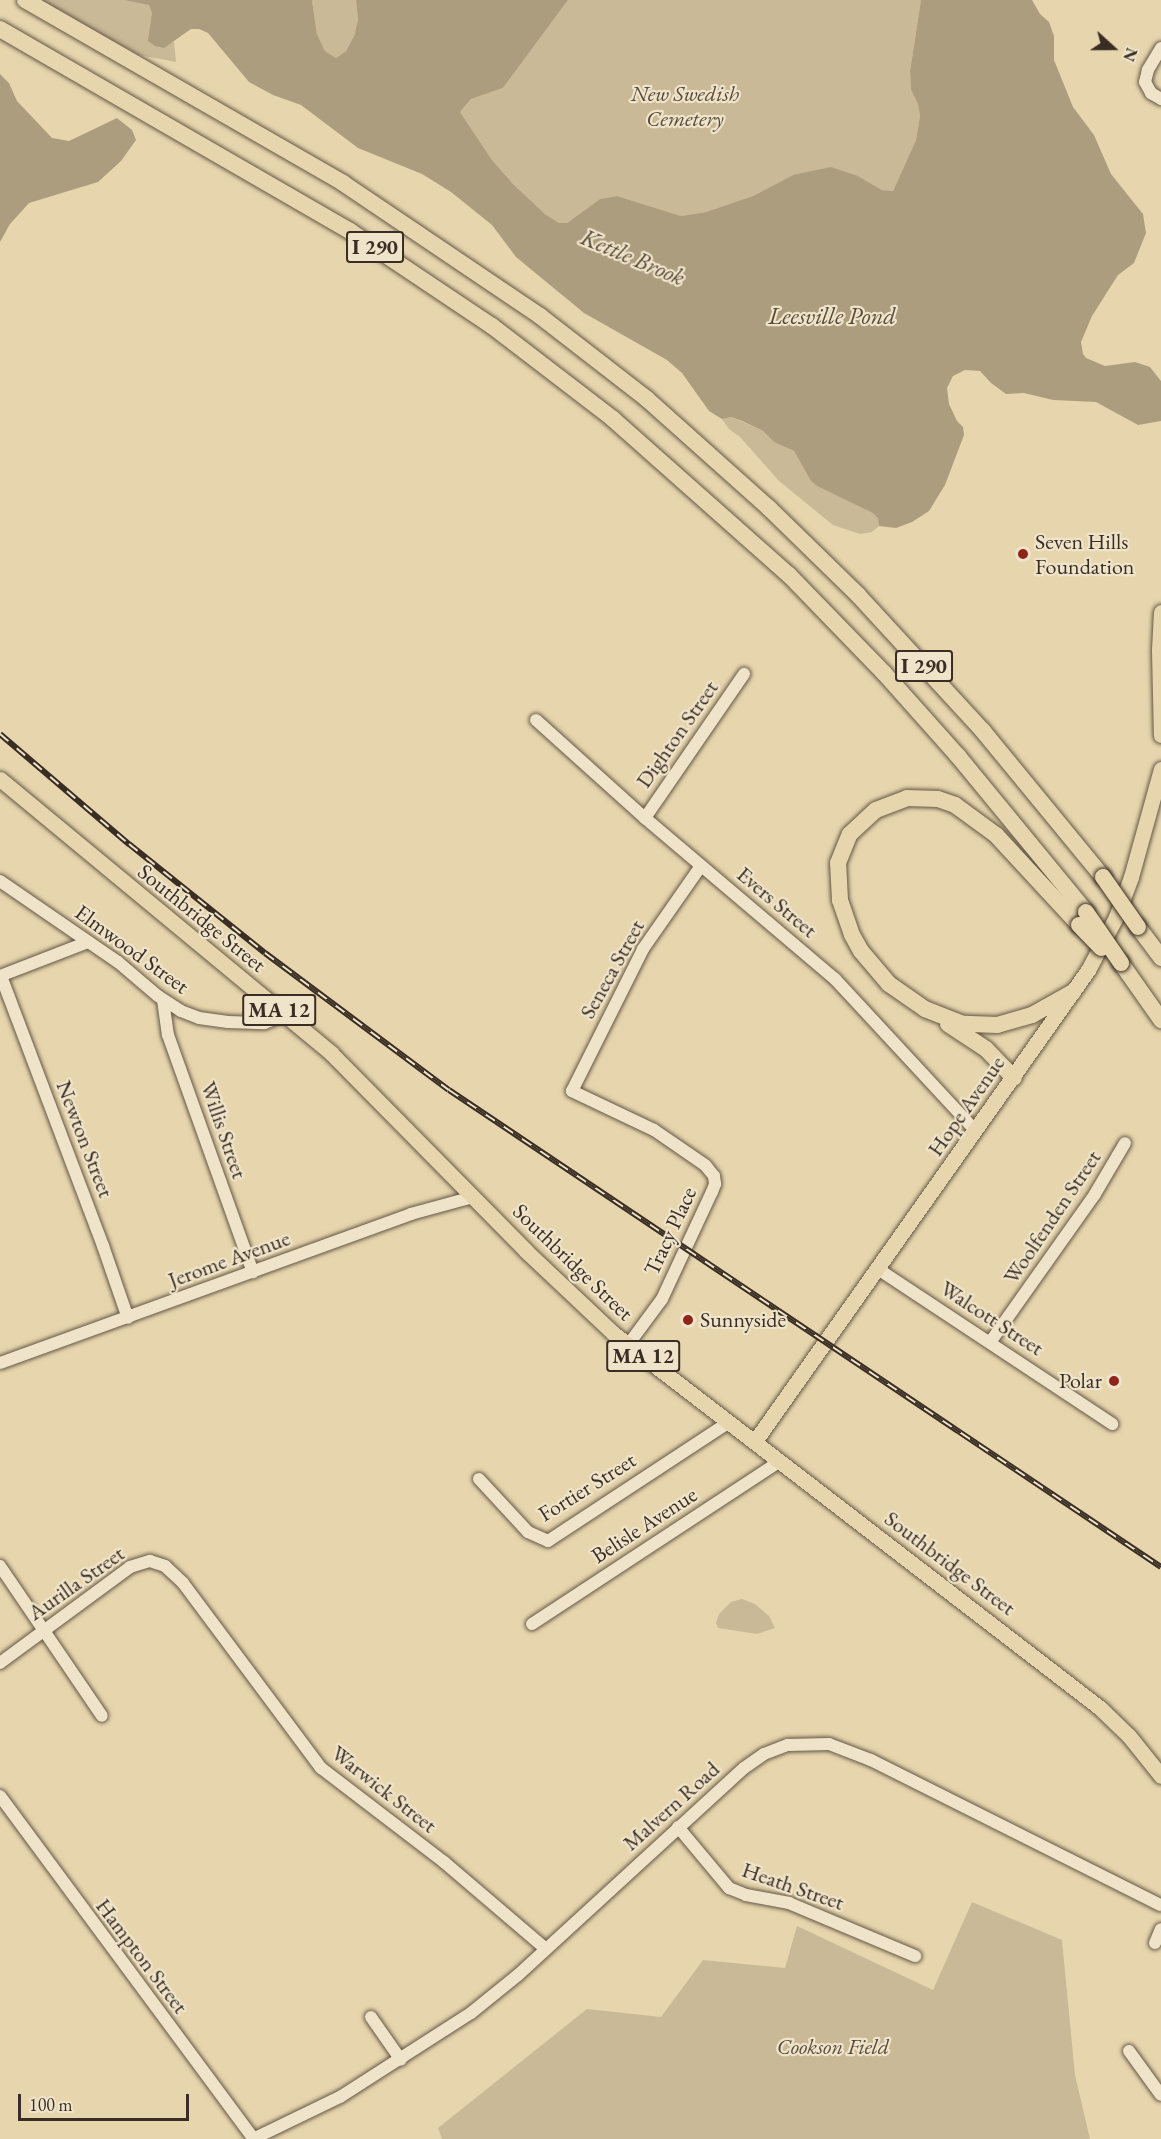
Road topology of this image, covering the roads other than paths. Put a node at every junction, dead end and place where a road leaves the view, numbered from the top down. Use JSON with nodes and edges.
{"nodes":[{"id":1,"x":25,"y":0,"type":"edge"},
{"id":2,"x":0,"y":29,"type":"edge"},
{"id":3,"x":1161,"y":48,"type":"edge"},
{"id":4,"x":1161,"y":99,"type":"edge"},
{"id":5,"x":1161,"y":612,"type":"edge"},
{"id":6,"x":744,"y":674,"type":"dead end"},
{"id":7,"x":536,"y":720,"type":"dead end"},
{"id":8,"x":1161,"y":735,"type":"edge"},
{"id":9,"x":1161,"y":769,"type":"edge"},
{"id":10,"x":0,"y":779,"type":"edge"},
{"id":11,"x":645,"y":818,"type":"junction"},
{"id":12,"x":701,"y":867,"type":"junction"},
{"id":13,"x":0,"y":881,"type":"edge"},
{"id":14,"x":1082,"y":919,"type":"junction"},
{"id":15,"x":88,"y":942,"type":"junction"},
{"id":16,"x":1161,"y":958,"type":"edge"},
{"id":17,"x":1,"y":976,"type":"edge"},
{"id":18,"x":1074,"y":992,"type":"junction"},
{"id":19,"x":163,"y":1000,"type":"junction"},
{"id":20,"x":925,"y":1009,"type":"junction"},
{"id":21,"x":285,"y":1015,"type":"junction"},
{"id":22,"x":1161,"y":1020,"type":"edge"},
{"id":23,"x":1014,"y":1078,"type":"junction"},
{"id":24,"x":579,"y":1094,"type":"joint"},
{"id":25,"x":976,"y":1131,"type":"junction"},
{"id":26,"x":1125,"y":1143,"type":"dead end"},
{"id":27,"x":473,"y":1197,"type":"junction"},
{"id":28,"x":878,"y":1269,"type":"junction"},
{"id":29,"x":253,"y":1272,"type":"junction"},
{"id":30,"x":128,"y":1318,"type":"junction"},
{"id":31,"x":991,"y":1341,"type":"junction"},
{"id":32,"x":628,"y":1345,"type":"junction"},
{"id":33,"x":0,"y":1363,"type":"edge"},
{"id":34,"x":729,"y":1422,"type":"junction"},
{"id":35,"x":1112,"y":1424,"type":"dead end"},
{"id":36,"x":755,"y":1441,"type":"junction"},
{"id":37,"x":780,"y":1461,"type":"junction"},
{"id":38,"x":479,"y":1479,"type":"dead end"},
{"id":39,"x":149,"y":1561,"type":"joint"},
{"id":40,"x":0,"y":1566,"type":"edge"},
{"id":41,"x":532,"y":1624,"type":"dead end"},
{"id":42,"x":45,"y":1630,"type":"junction"},
{"id":43,"x":0,"y":1664,"type":"edge"},
{"id":44,"x":102,"y":1716,"type":"dead end"},
{"id":45,"x":1161,"y":1776,"type":"edge"},
{"id":46,"x":0,"y":1796,"type":"edge"},
{"id":47,"x":678,"y":1827,"type":"junction"},
{"id":48,"x":1161,"y":1905,"type":"edge"},
{"id":49,"x":1161,"y":1929,"type":"edge"},
{"id":50,"x":1155,"y":1943,"type":"dead end"},
{"id":51,"x":546,"y":1949,"type":"junction"},
{"id":52,"x":915,"y":1956,"type":"dead end"},
{"id":53,"x":371,"y":2017,"type":"dead end"},
{"id":54,"x":1129,"y":2051,"type":"dead end"},
{"id":55,"x":400,"y":2060,"type":"junction"},
{"id":56,"x":1161,"y":2095,"type":"edge"},
{"id":57,"x":254,"y":2139,"type":"edge"}],
"edges":[{"from":1,"to":16,"type":"highway","number":"I 290","bridge":true},
{"from":2,"to":14,"type":"highway","number":"I 290"},
{"from":3,"to":4,"type":"street"},
{"from":5,"to":8,"type":"main road"},
{"from":6,"to":11,"type":"street","name":"Dighton Street"},
{"from":7,"to":11,"type":"street","name":"Evers Street"},
{"from":9,"to":18,"type":"main road","name":"Hope Avenue"},
{"from":10,"to":21,"type":"main road","name":"Southbridge Street","number":"MA 12"},
{"from":11,"to":12,"type":"street","name":"Evers Street"},
{"from":12,"to":24,"type":"street","name":"Seneca Street"},
{"from":12,"to":25,"type":"street","name":"Evers Street"},
{"from":13,"to":15,"type":"street","name":"Elmwood Street"},
{"from":14,"to":20,"type":"highway"},
{"from":14,"to":22,"type":"highway","number":"I 290","bridge":true},
{"from":15,"to":17,"type":"street"},
{"from":15,"to":19,"type":"street","name":"Elmwood Street"},
{"from":17,"to":30,"type":"street","name":"Newton Street"},
{"from":18,"to":20,"type":"highway"},
{"from":18,"to":23,"type":"main road","name":"Hope Avenue"},
{"from":19,"to":21,"type":"street","name":"Elmwood Street"},
{"from":19,"to":29,"type":"street","name":"Willis Street"},
{"from":20,"to":23,"type":"highway"},
{"from":21,"to":27,"type":"main road","name":"Southbridge Street","number":"MA 12"},
{"from":23,"to":25,"type":"main road","name":"Hope Avenue"},
{"from":24,"to":32,"type":"street","name":"Tracy Place"},
{"from":25,"to":28,"type":"main road","name":"Hope Avenue"},
{"from":26,"to":31,"type":"street","name":"Woolfenden Street"},
{"from":27,"to":29,"type":"street","name":"Jerome Avenue"},
{"from":27,"to":32,"type":"main road","name":"Southbridge Street","number":"MA 12"},
{"from":28,"to":31,"type":"street","name":"Walcott Street"},
{"from":28,"to":36,"type":"main road","name":"Hope Avenue"},
{"from":29,"to":30,"type":"street","name":"Jerome Avenue"},
{"from":30,"to":33,"type":"street","name":"Jerome Avenue"},
{"from":31,"to":35,"type":"street","name":"Walcott Street"},
{"from":32,"to":34,"type":"main road","name":"Southbridge Street","number":"MA 12"},
{"from":34,"to":36,"type":"main road","name":"Southbridge Street","number":"MA 12"},
{"from":34,"to":38,"type":"street","name":"Fortier Street"},
{"from":36,"to":37,"type":"main road","name":"Southbridge Street"},
{"from":37,"to":41,"type":"street","name":"Belisle Avenue"},
{"from":37,"to":45,"type":"main road","name":"Southbridge Street"},
{"from":39,"to":42,"type":"street","name":"Aurilla Street"},
{"from":39,"to":51,"type":"street","name":"Warwick Street"},
{"from":40,"to":42,"type":"street"},
{"from":42,"to":43,"type":"street","name":"Aurilla Street"},
{"from":42,"to":44,"type":"street"},
{"from":46,"to":57,"type":"street","name":"Hampton Street"},
{"from":47,"to":48,"type":"street","name":"Malvern Road"},
{"from":47,"to":51,"type":"street","name":"Malvern Road"},
{"from":47,"to":52,"type":"street","name":"Heath Street"},
{"from":49,"to":50,"type":"street"},
{"from":51,"to":55,"type":"street","name":"Malvern Road"},
{"from":53,"to":55,"type":"street"},
{"from":54,"to":56,"type":"street"},
{"from":55,"to":57,"type":"street","name":"Malvern Road"}]}
